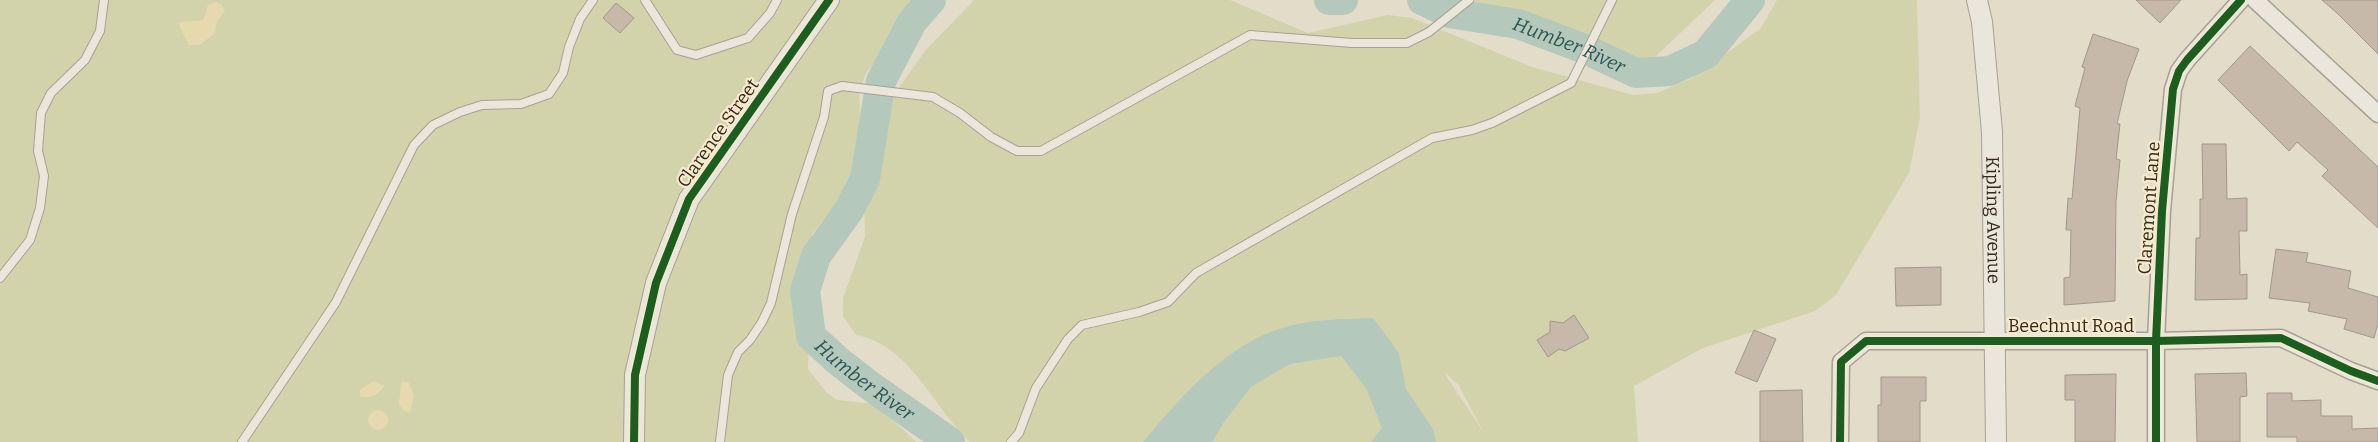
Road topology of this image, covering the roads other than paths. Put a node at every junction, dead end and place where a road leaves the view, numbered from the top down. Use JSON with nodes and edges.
{"nodes":[{"id":1,"x":104,"y":0,"type":"edge"},
{"id":2,"x":593,"y":0,"type":"edge"},
{"id":3,"x":645,"y":0,"type":"edge"},
{"id":4,"x":777,"y":0,"type":"edge"},
{"id":5,"x":828,"y":0,"type":"edge"},
{"id":6,"x":1470,"y":0,"type":"edge"},
{"id":7,"x":1612,"y":0,"type":"edge"},
{"id":8,"x":1977,"y":0,"type":"edge"},
{"id":9,"x":2241,"y":0,"type":"edge"},
{"id":10,"x":2255,"y":0,"type":"edge"},
{"id":11,"x":2378,"y":114,"type":"edge"},
{"id":12,"x":0,"y":278,"type":"edge"},
{"id":13,"x":2156,"y":340,"type":"junction"},
{"id":14,"x":1995,"y":341,"type":"junction"},
{"id":15,"x":2378,"y":381,"type":"edge"},
{"id":16,"x":242,"y":442,"type":"edge"},
{"id":17,"x":634,"y":442,"type":"edge"},
{"id":18,"x":720,"y":442,"type":"edge"},
{"id":19,"x":1011,"y":442,"type":"edge"},
{"id":20,"x":1840,"y":442,"type":"edge"},
{"id":21,"x":1996,"y":442,"type":"edge"},
{"id":22,"x":2156,"y":442,"type":"edge"}],
"edges":[{"from":1,"to":12,"type":"lane"},
{"from":2,"to":16,"type":"lane"},
{"from":3,"to":4,"type":"lane"},
{"from":5,"to":17,"type":"street","name":"Clarence Street"},
{"from":6,"to":18,"type":"lane"},
{"from":7,"to":19,"type":"lane"},
{"from":8,"to":14,"type":"street","name":"Kipling Avenue"},
{"from":9,"to":13,"type":"street","name":"Claremont Lane"},
{"from":10,"to":11,"type":"street"},
{"from":13,"to":14,"type":"street","name":"Beechnut Road"},
{"from":13,"to":15,"type":"street","name":"Beechnut Road"},
{"from":13,"to":22,"type":"street","name":"Claremont Lane"},
{"from":14,"to":20,"type":"street","name":"Beechnut Road"},
{"from":14,"to":21,"type":"street","name":"Kipling Avenue"}]}
